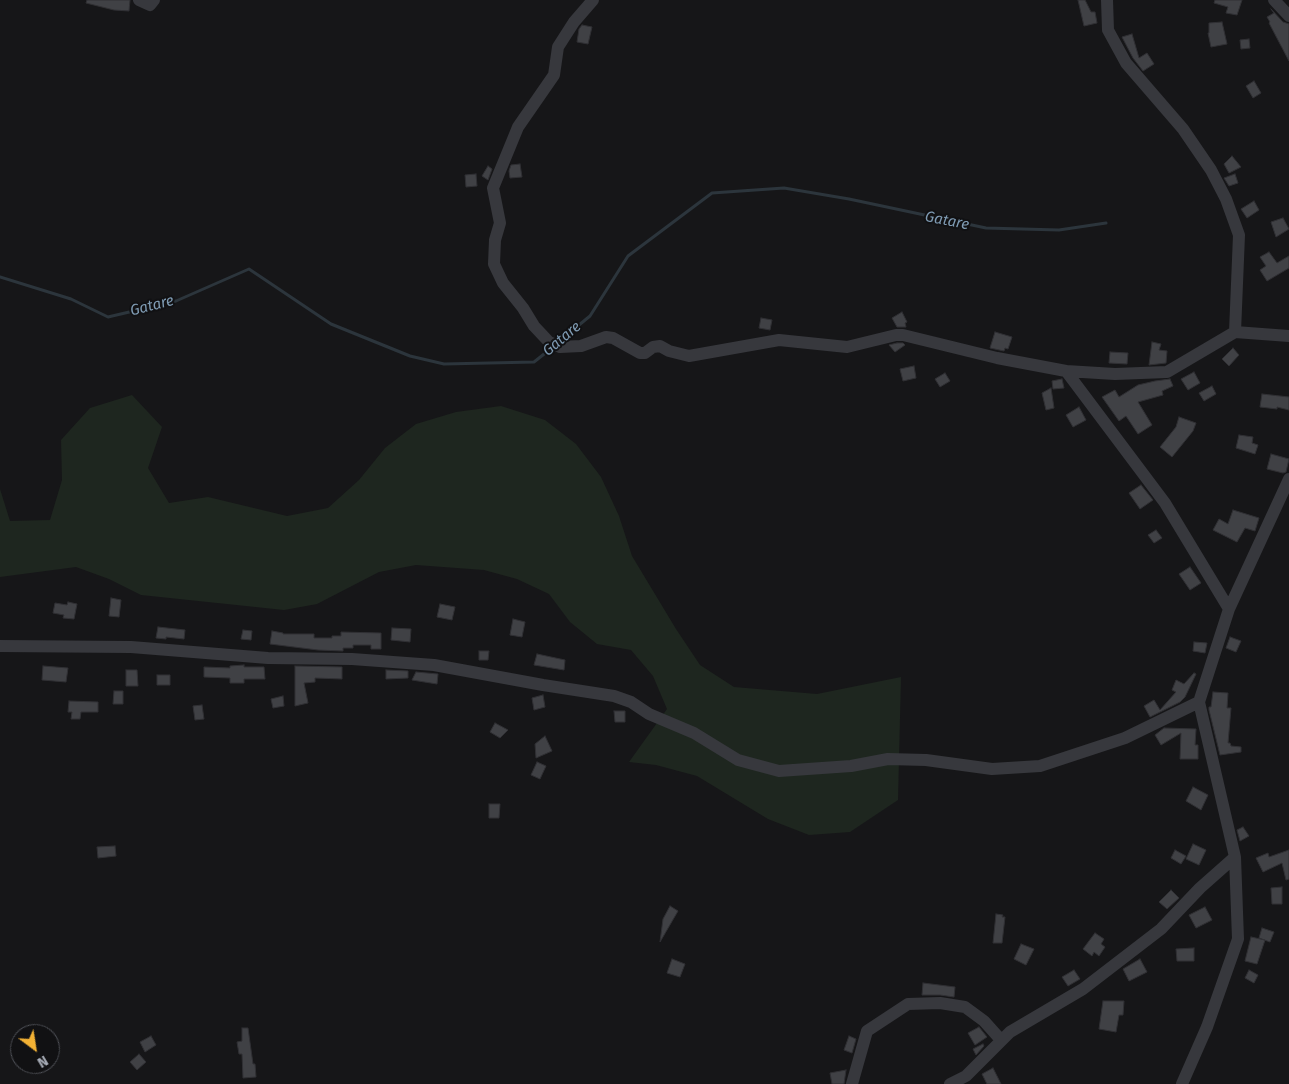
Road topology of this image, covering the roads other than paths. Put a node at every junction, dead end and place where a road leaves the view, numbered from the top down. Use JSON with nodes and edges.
{"nodes":[{"id":1,"x":139,"y":0,"type":"edge"},
{"id":2,"x":154,"y":0,"type":"edge"},
{"id":3,"x":592,"y":0,"type":"edge"},
{"id":4,"x":1107,"y":0,"type":"edge"},
{"id":5,"x":1274,"y":0,"type":"edge"},
{"id":6,"x":1289,"y":16,"type":"edge"},
{"id":7,"x":1235,"y":332,"type":"junction"},
{"id":8,"x":1289,"y":336,"type":"edge"},
{"id":9,"x":1066,"y":371,"type":"junction"},
{"id":10,"x":1289,"y":479,"type":"edge"},
{"id":11,"x":1229,"y":609,"type":"junction"},
{"id":12,"x":0,"y":646,"type":"edge"},
{"id":13,"x":1198,"y":702,"type":"junction"},
{"id":14,"x":1235,"y":857,"type":"junction"},
{"id":15,"x":1000,"y":1040,"type":"junction"},
{"id":16,"x":855,"y":1084,"type":"edge"},
{"id":17,"x":950,"y":1084,"type":"edge"},
{"id":18,"x":1182,"y":1084,"type":"edge"}],
"edges":[{"from":1,"to":2,"type":"street"},
{"from":3,"to":9,"type":"street"},
{"from":4,"to":7,"type":"street"},
{"from":5,"to":6,"type":"street"},
{"from":7,"to":8,"type":"street"},
{"from":7,"to":9,"type":"street"},
{"from":9,"to":11,"type":"street"},
{"from":10,"to":11,"type":"street"},
{"from":11,"to":13,"type":"street"},
{"from":12,"to":13,"type":"street"},
{"from":13,"to":14,"type":"street"},
{"from":14,"to":15,"type":"street"},
{"from":14,"to":18,"type":"street"},
{"from":15,"to":16,"type":"street"},
{"from":15,"to":17,"type":"street"}]}
